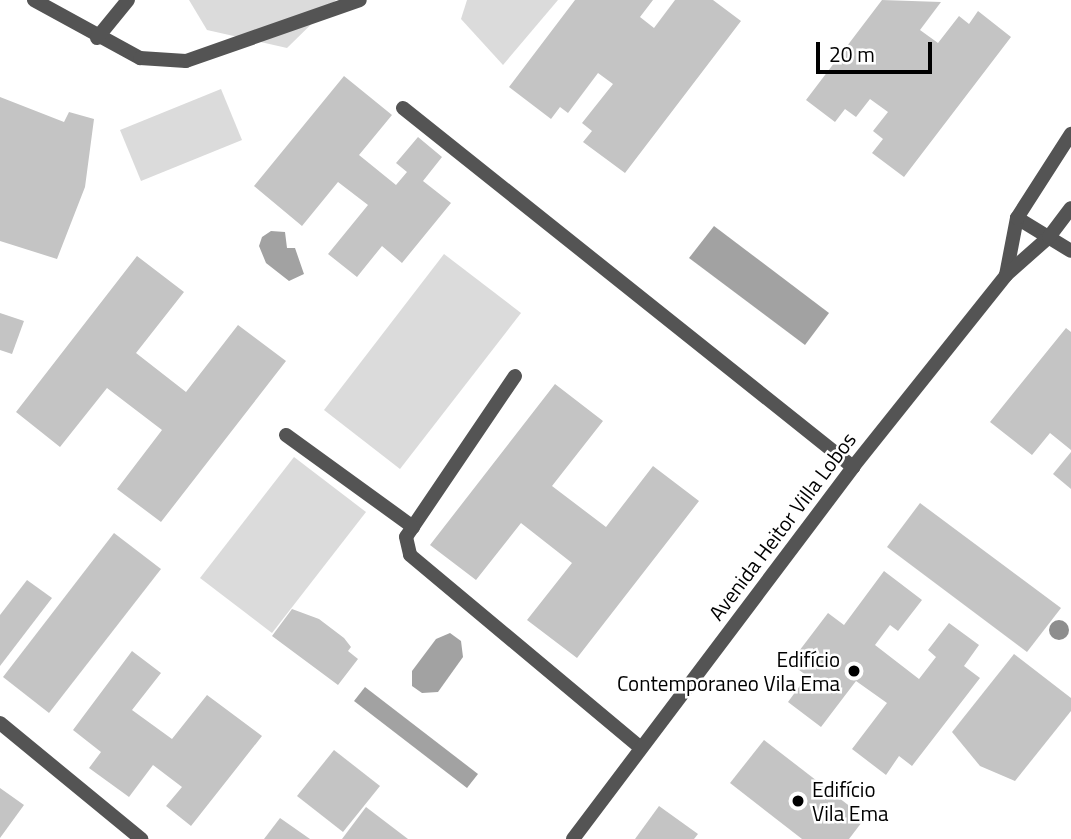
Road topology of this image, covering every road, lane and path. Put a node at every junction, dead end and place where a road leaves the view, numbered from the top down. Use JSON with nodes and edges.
{"nodes":[{"id":1,"x":34,"y":0,"type":"edge"},
{"id":2,"x":128,"y":0,"type":"edge"},
{"id":3,"x":360,"y":0,"type":"edge"},
{"id":4,"x":97,"y":38,"type":"junction"},
{"id":5,"x":403,"y":108,"type":"dead end"},
{"id":6,"x":1071,"y":134,"type":"edge"},
{"id":7,"x":1071,"y":208,"type":"edge"},
{"id":8,"x":1017,"y":218,"type":"junction"},
{"id":9,"x":1049,"y":237,"type":"junction"},
{"id":10,"x":1071,"y":251,"type":"edge"},
{"id":11,"x":1006,"y":275,"type":"junction"},
{"id":12,"x":515,"y":376,"type":"dead end"},
{"id":13,"x":286,"y":435,"type":"dead end"},
{"id":14,"x":853,"y":467,"type":"junction"},
{"id":15,"x":413,"y":527,"type":"junction"},
{"id":16,"x":0,"y":723,"type":"edge"},
{"id":17,"x":640,"y":747,"type":"junction"},
{"id":18,"x":141,"y":839,"type":"edge"},
{"id":19,"x":573,"y":839,"type":"edge"}],
"edges":[{"from":1,"to":4,"type":"street"},
{"from":2,"to":4,"type":"street"},
{"from":3,"to":4,"type":"street"},
{"from":5,"to":14,"type":"street"},
{"from":6,"to":8,"type":"street","name":"Avenida Heitor Villa Lobos"},
{"from":7,"to":9,"type":"street","name":"Avenida Heitor Villa Lobos"},
{"from":8,"to":9,"type":"street"},
{"from":8,"to":11,"type":"street","name":"Avenida Heitor Villa Lobos"},
{"from":9,"to":10,"type":"street"},
{"from":9,"to":11,"type":"street","name":"Avenida Heitor Villa Lobos"},
{"from":11,"to":14,"type":"street","name":"Avenida Heitor Villa Lobos"},
{"from":12,"to":15,"type":"street"},
{"from":13,"to":15,"type":"street"},
{"from":14,"to":17,"type":"street","name":"Avenida Heitor Villa Lobos"},
{"from":15,"to":17,"type":"street"},
{"from":16,"to":18,"type":"street"},
{"from":17,"to":19,"type":"street","name":"Avenida Heitor Villa Lobos"}]}
